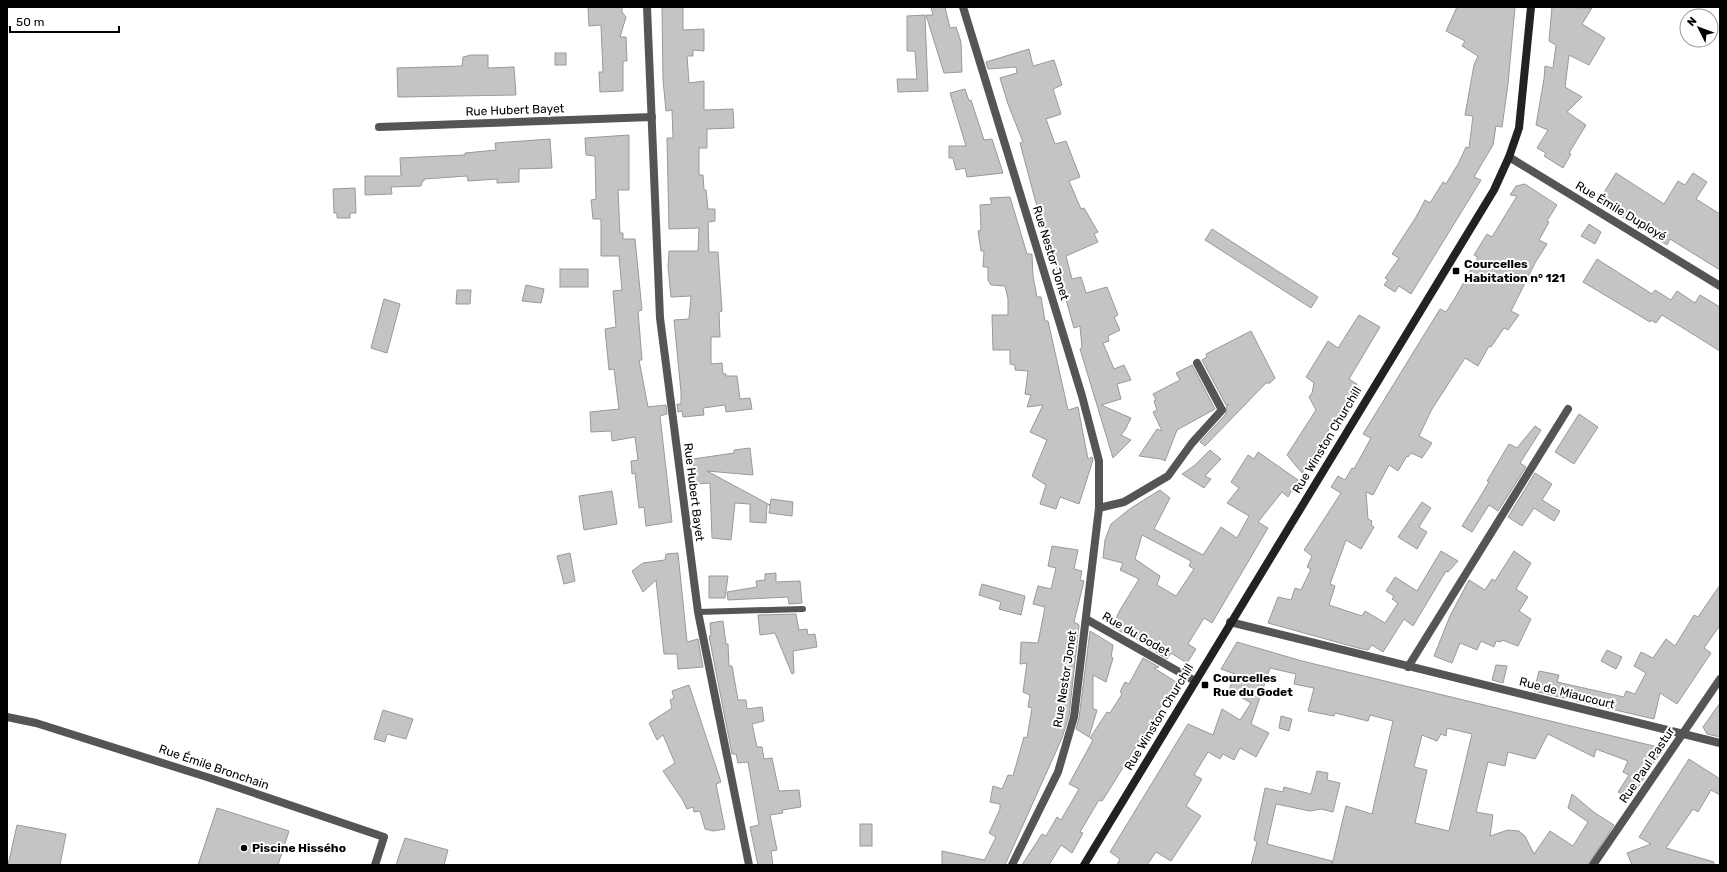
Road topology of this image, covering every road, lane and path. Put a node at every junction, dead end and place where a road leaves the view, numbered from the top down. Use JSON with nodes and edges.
{"nodes":[{"id":1,"x":647,"y":7,"type":"edge"},
{"id":2,"x":963,"y":7,"type":"edge"},
{"id":3,"x":1531,"y":7,"type":"edge"},
{"id":4,"x":652,"y":117,"type":"junction"},
{"id":5,"x":379,"y":126,"type":"dead end"},
{"id":6,"x":1509,"y":157,"type":"junction"},
{"id":7,"x":1720,"y":286,"type":"edge"},
{"id":8,"x":1197,"y":363,"type":"dead end"},
{"id":9,"x":1568,"y":409,"type":"dead end"},
{"id":10,"x":1099,"y":508,"type":"junction"},
{"id":11,"x":803,"y":609,"type":"dead end"},
{"id":12,"x":698,"y":612,"type":"junction"},
{"id":13,"x":1086,"y":619,"type":"junction"},
{"id":14,"x":1230,"y":622,"type":"junction"},
{"id":15,"x":1408,"y":667,"type":"junction"},
{"id":16,"x":1720,"y":679,"type":"edge"},
{"id":17,"x":1195,"y":681,"type":"junction"},
{"id":18,"x":7,"y":717,"type":"edge"},
{"id":19,"x":1684,"y":734,"type":"junction"},
{"id":20,"x":1720,"y":743,"type":"edge"},
{"id":21,"x":375,"y":865,"type":"edge"},
{"id":22,"x":749,"y":865,"type":"edge"},
{"id":23,"x":1012,"y":865,"type":"edge"},
{"id":24,"x":1084,"y":865,"type":"edge"},
{"id":25,"x":1593,"y":865,"type":"edge"}],
"edges":[{"from":1,"to":4,"type":"street","name":"Rue Hubert Bayet"},
{"from":2,"to":10,"type":"street","name":"Rue Nestor Jonet"},
{"from":3,"to":6,"type":"main road","name":"Rue Winston Churchill"},
{"from":4,"to":5,"type":"street","name":"Rue Hubert Bayet"},
{"from":4,"to":12,"type":"street","name":"Rue Hubert Bayet"},
{"from":6,"to":7,"type":"street","name":"Rue Émile Duployé"},
{"from":6,"to":14,"type":"main road","name":"Rue Winston Churchill"},
{"from":8,"to":10,"type":"street"},
{"from":9,"to":15,"type":"street"},
{"from":10,"to":13,"type":"street","name":"Rue Nestor Jonet"},
{"from":11,"to":12,"type":"lane"},
{"from":12,"to":22,"type":"street","name":"Rue Hubert Bayet"},
{"from":13,"to":17,"type":"street","name":"Rue du Godet"},
{"from":13,"to":23,"type":"street","name":"Rue Nestor Jonet"},
{"from":14,"to":15,"type":"street","name":"Rue de Miaucourt"},
{"from":14,"to":17,"type":"main road","name":"Rue Winston Churchill"},
{"from":15,"to":19,"type":"street","name":"Rue de Miaucourt"},
{"from":16,"to":19,"type":"street","name":"Rue Paul Pastur"},
{"from":17,"to":24,"type":"main road","name":"Rue Winston Churchill"},
{"from":18,"to":21,"type":"street","name":"Rue Émile Bronchain"},
{"from":19,"to":20,"type":"street","name":"Rue de Miaucourt"},
{"from":19,"to":25,"type":"street","name":"Rue Paul Pastur"}]}
